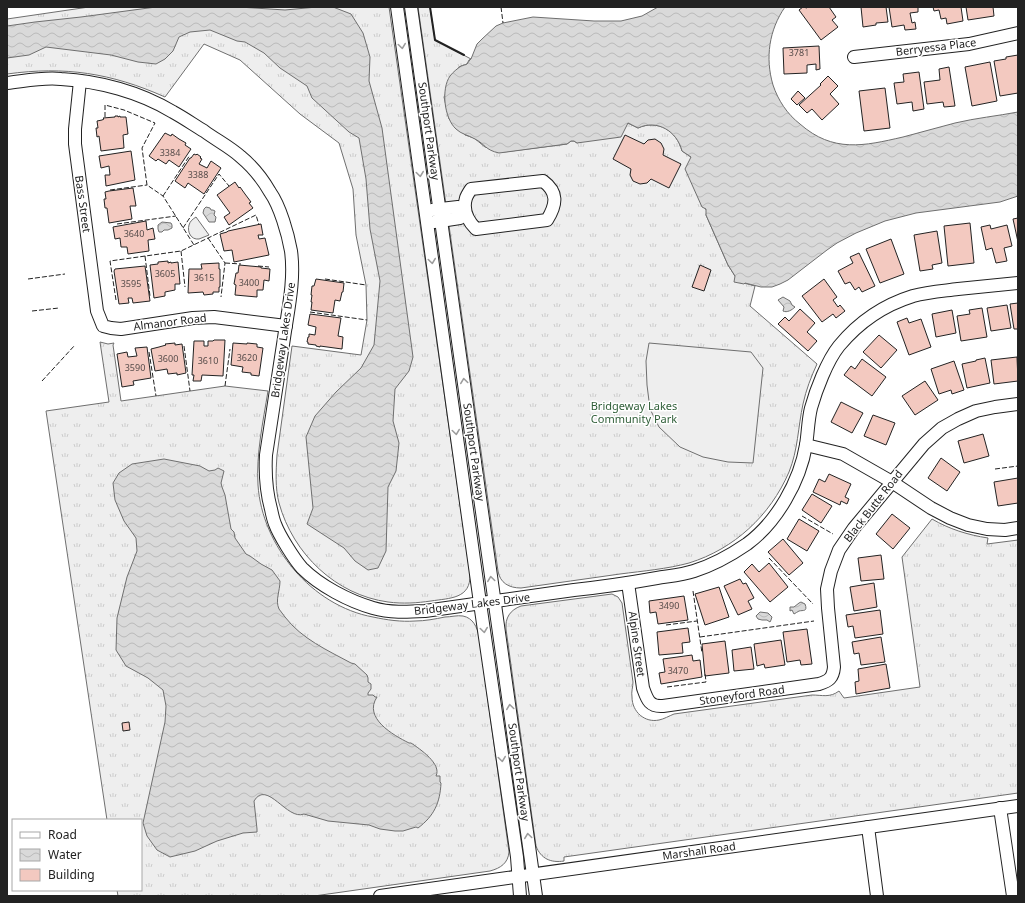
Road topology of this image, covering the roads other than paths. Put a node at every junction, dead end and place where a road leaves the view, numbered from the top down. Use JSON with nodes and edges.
{"nodes":[{"id":1,"x":397,"y":7,"type":"edge"},
{"id":2,"x":411,"y":7,"type":"edge"},
{"id":3,"x":1018,"y":33,"type":"edge"},
{"id":4,"x":854,"y":57,"type":"dead end"},
{"id":5,"x":80,"y":81,"type":"junction"},
{"id":6,"x":7,"y":83,"type":"edge"},
{"id":7,"x":465,"y":211,"type":"junction"},
{"id":8,"x":440,"y":215,"type":"junction"},
{"id":9,"x":426,"y":217,"type":"junction"},
{"id":10,"x":1018,"y":282,"type":"edge"},
{"id":11,"x":102,"y":326,"type":"joint"},
{"id":12,"x":286,"y":326,"type":"junction"},
{"id":13,"x":1018,"y":404,"type":"edge"},
{"id":14,"x":806,"y":445,"type":"junction"},
{"id":15,"x":892,"y":482,"type":"junction"},
{"id":16,"x":1018,"y":528,"type":"edge"},
{"id":17,"x":628,"y":583,"type":"junction"},
{"id":18,"x":494,"y":601,"type":"junction"},
{"id":19,"x":480,"y":603,"type":"junction"},
{"id":20,"x":832,"y":676,"type":"joint"},
{"id":21,"x":650,"y":703,"type":"joint"},
{"id":22,"x":1018,"y":806,"type":"edge"},
{"id":23,"x":1000,"y":808,"type":"junction"},
{"id":24,"x":868,"y":827,"type":"junction"},
{"id":25,"x":534,"y":875,"type":"junction"},
{"id":26,"x":519,"y":877,"type":"junction"},
{"id":27,"x":1015,"y":892,"type":"edge"},
{"id":28,"x":380,"y":896,"type":"edge"},
{"id":29,"x":520,"y":896,"type":"edge"},
{"id":30,"x":536,"y":896,"type":"edge"},
{"id":31,"x":877,"y":896,"type":"edge"}],
"edges":[{"from":1,"to":9,"type":"street","name":"Southport Parkway","one_way":true},
{"from":2,"to":8,"type":"street","name":"Southport Parkway"},
{"from":3,"to":4,"type":"street","name":"Berryessa Place"},
{"from":5,"to":6,"type":"street","name":"Bridgeway Lakes Drive"},
{"from":5,"to":11,"type":"street","name":"Bass Street"},
{"from":5,"to":12,"type":"street","name":"Bridgeway Lakes Drive"},
{"from":7,"to":7,"type":"street"},
{"from":7,"to":8,"type":"street"},
{"from":8,"to":9,"type":"street"},
{"from":18,"to":8,"type":"street","name":"Southport Parkway","one_way":true},
{"from":9,"to":19,"type":"street","name":"Southport Parkway","one_way":true},
{"from":10,"to":14,"type":"street","name":"Bridgeway Lakes Drive"},
{"from":11,"to":12,"type":"street","name":"Almanor Road"},
{"from":12,"to":19,"type":"street","name":"Bridgeway Lakes Drive"},
{"from":13,"to":15,"type":"street","name":"Black Butte Road"},
{"from":14,"to":15,"type":"street"},
{"from":14,"to":17,"type":"street","name":"Bridgeway Lakes Drive"},
{"from":15,"to":16,"type":"street"},
{"from":15,"to":20,"type":"street","name":"Black Butte Road"},
{"from":17,"to":18,"type":"street","name":"Bridgeway Lakes Drive"},
{"from":17,"to":21,"type":"street","name":"Alpine Street"},
{"from":18,"to":19,"type":"street","name":"Bridgeway Lakes Drive"},
{"from":25,"to":18,"type":"street","name":"Southport Parkway","one_way":true},
{"from":19,"to":26,"type":"street","name":"Southport Parkway","one_way":true},
{"from":20,"to":21,"type":"street","name":"Stoneyford Road"},
{"from":22,"to":23,"type":"street","name":"Marshall Road"},
{"from":23,"to":24,"type":"street","name":"Marshall Road"},
{"from":23,"to":27,"type":"street"},
{"from":24,"to":25,"type":"street","name":"Marshall Road"},
{"from":24,"to":31,"type":"street"},
{"from":25,"to":26,"type":"street","name":"Marshall Road"},
{"from":25,"to":30,"type":"street","name":"Southport Parkway"},
{"from":26,"to":28,"type":"street","name":"Marshall Road"},
{"from":26,"to":29,"type":"street","name":"Southport Parkway"}]}
